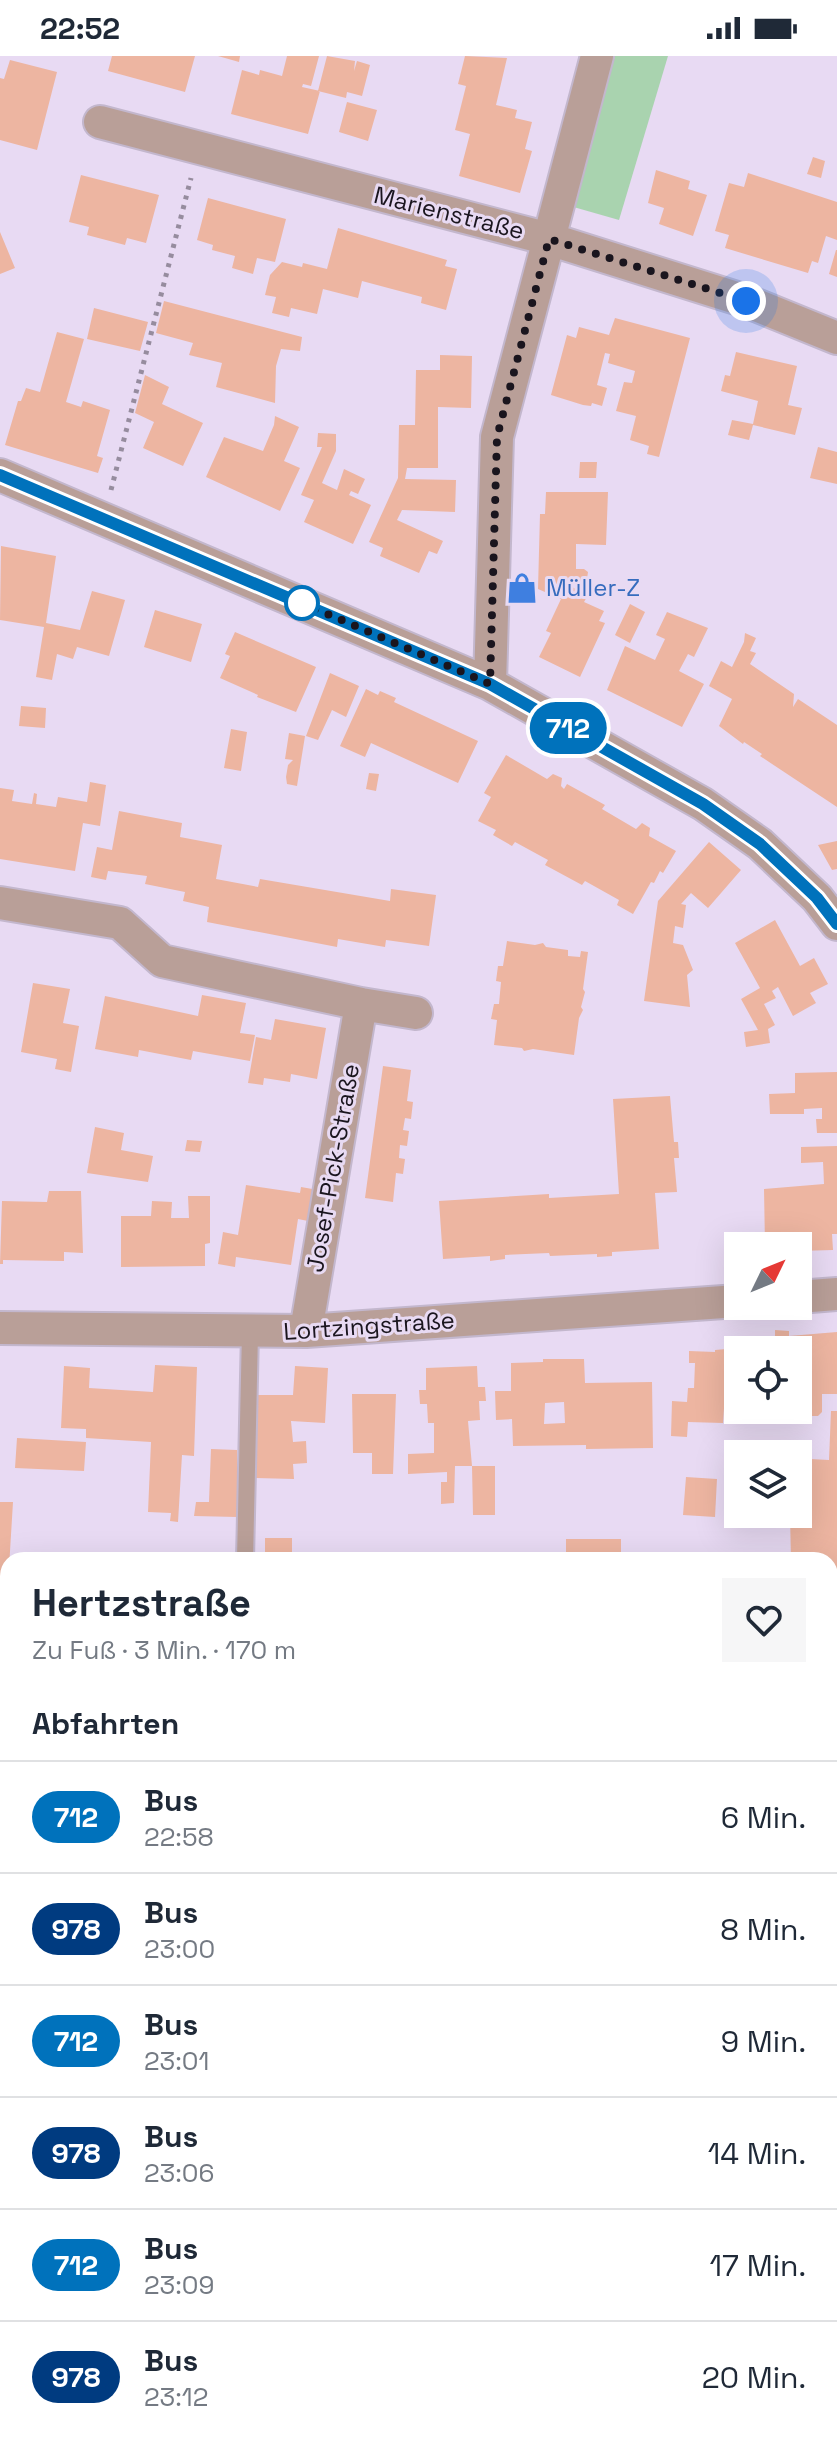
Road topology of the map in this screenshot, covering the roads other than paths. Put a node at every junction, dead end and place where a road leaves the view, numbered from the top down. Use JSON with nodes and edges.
{"nodes":[{"id":1,"x":597,"y":56,"type":"edge"},
{"id":2,"x":100,"y":122,"type":"dead end"},
{"id":3,"x":549,"y":239,"type":"junction"},
{"id":4,"x":837,"y":338,"type":"edge"},
{"id":5,"x":0,"y":475,"type":"edge"},
{"id":6,"x":490,"y":684,"type":"junction"},
{"id":7,"x":0,"y":903,"type":"edge"},
{"id":8,"x":837,"y":924,"type":"edge"},
{"id":9,"x":361,"y":1004,"type":"junction"},
{"id":10,"x":416,"y":1013,"type":"dead end"},
{"id":11,"x":837,"y":1294,"type":"edge"},
{"id":12,"x":812,"y":1296,"type":"edge"},
{"id":13,"x":724,"y":1302,"type":"edge"},
{"id":14,"x":0,"y":1328,"type":"edge"},
{"id":15,"x":306,"y":1331,"type":"junction"},
{"id":16,"x":250,"y":1332,"type":"junction"},
{"id":17,"x":245,"y":1552,"type":"edge"}],
"edges":[{"from":1,"to":3,"type":"street"},
{"from":2,"to":3,"type":"street","name":"Marienstraße"},
{"from":3,"to":4,"type":"street","name":"Marienstraße"},
{"from":3,"to":6,"type":"street"},
{"from":5,"to":6,"type":"street"},
{"from":6,"to":8,"type":"street"},
{"from":7,"to":9,"type":"street"},
{"from":9,"to":10,"type":"street"},
{"from":9,"to":15,"type":"street","name":"Josef-Pick-Straße"},
{"from":11,"to":12,"type":"street"},
{"from":13,"to":15,"type":"street","name":"Lortzingstraße"},
{"from":14,"to":16,"type":"street","name":"Lortzingstraße"},
{"from":15,"to":16,"type":"street","name":"Lortzingstraße"},
{"from":16,"to":17,"type":"lane"}]}
